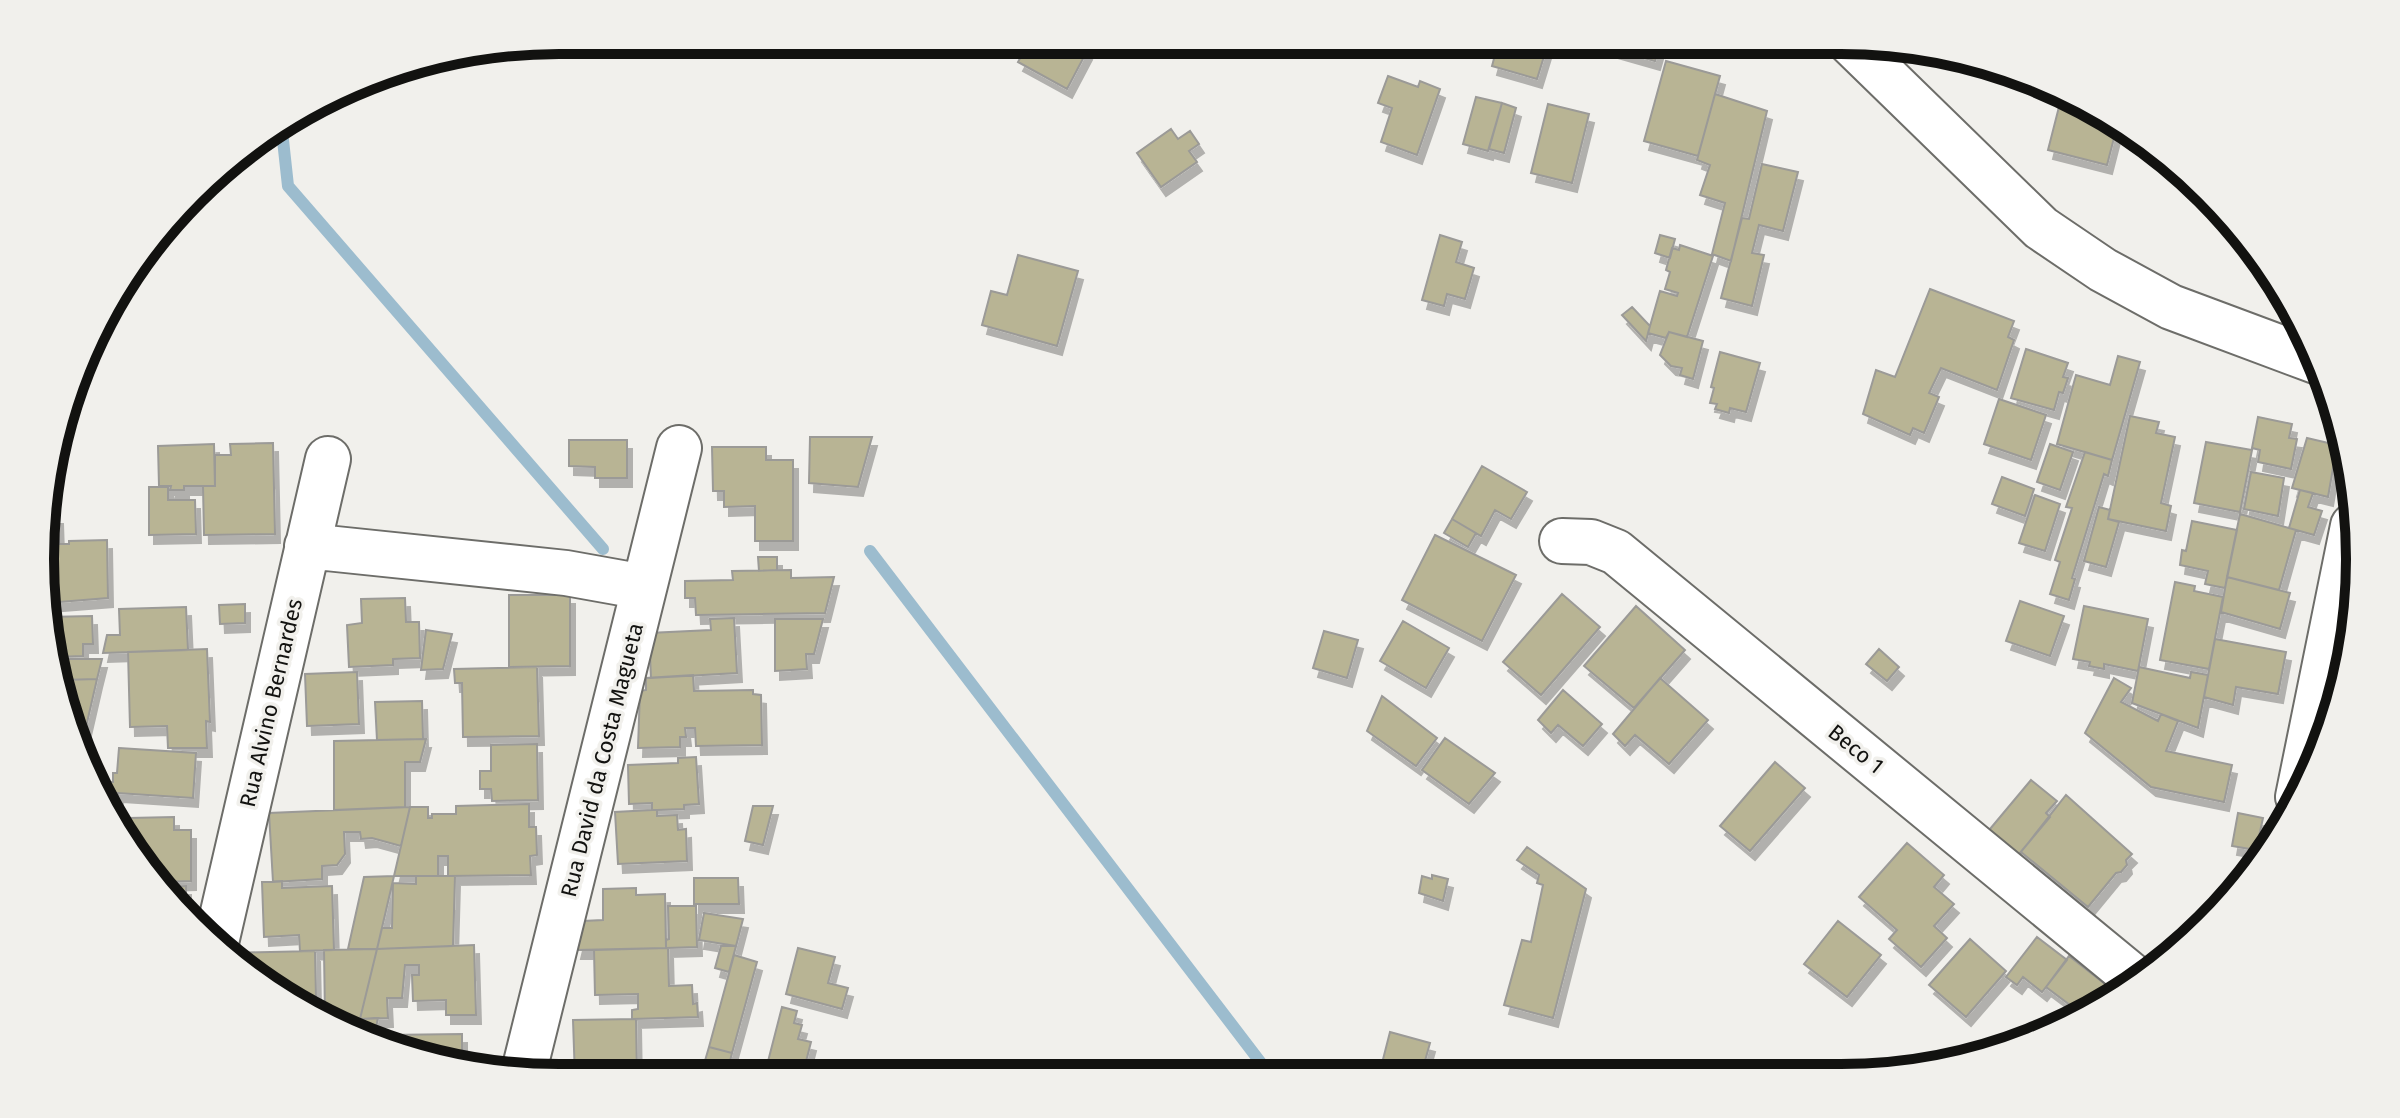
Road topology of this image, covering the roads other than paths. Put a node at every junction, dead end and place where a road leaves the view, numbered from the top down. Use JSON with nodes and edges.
{"nodes":[{"id":1,"x":1863,"y":55,"type":"edge"},
{"id":2,"x":2300,"y":349,"type":"edge"},
{"id":3,"x":679,"y":448,"type":"dead end"},
{"id":4,"x":328,"y":459,"type":"dead end"},
{"id":5,"x":1562,"y":541,"type":"dead end"},
{"id":6,"x":307,"y":546,"type":"junction"},
{"id":7,"x":2346,"y":561,"type":"edge"},
{"id":8,"x":644,"y":587,"type":"junction"},
{"id":9,"x":2306,"y":755,"type":"edge"},
{"id":10,"x":218,"y":932,"type":"edge"},
{"id":11,"x":2129,"y":974,"type":"edge"},
{"id":12,"x":526,"y":1063,"type":"edge"}],
"edges":[{"from":1,"to":2,"type":"street"},
{"from":3,"to":8,"type":"street","name":"Rua David da Costa Magueta"},
{"from":4,"to":6,"type":"street","name":"Rua Alvino Bernardes"},
{"from":5,"to":11,"type":"street","name":"Beco 1"},
{"from":6,"to":8,"type":"street"},
{"from":6,"to":10,"type":"street","name":"Rua Alvino Bernardes"},
{"from":7,"to":9,"type":"street"},
{"from":8,"to":12,"type":"street","name":"Rua David da Costa Magueta"}]}
